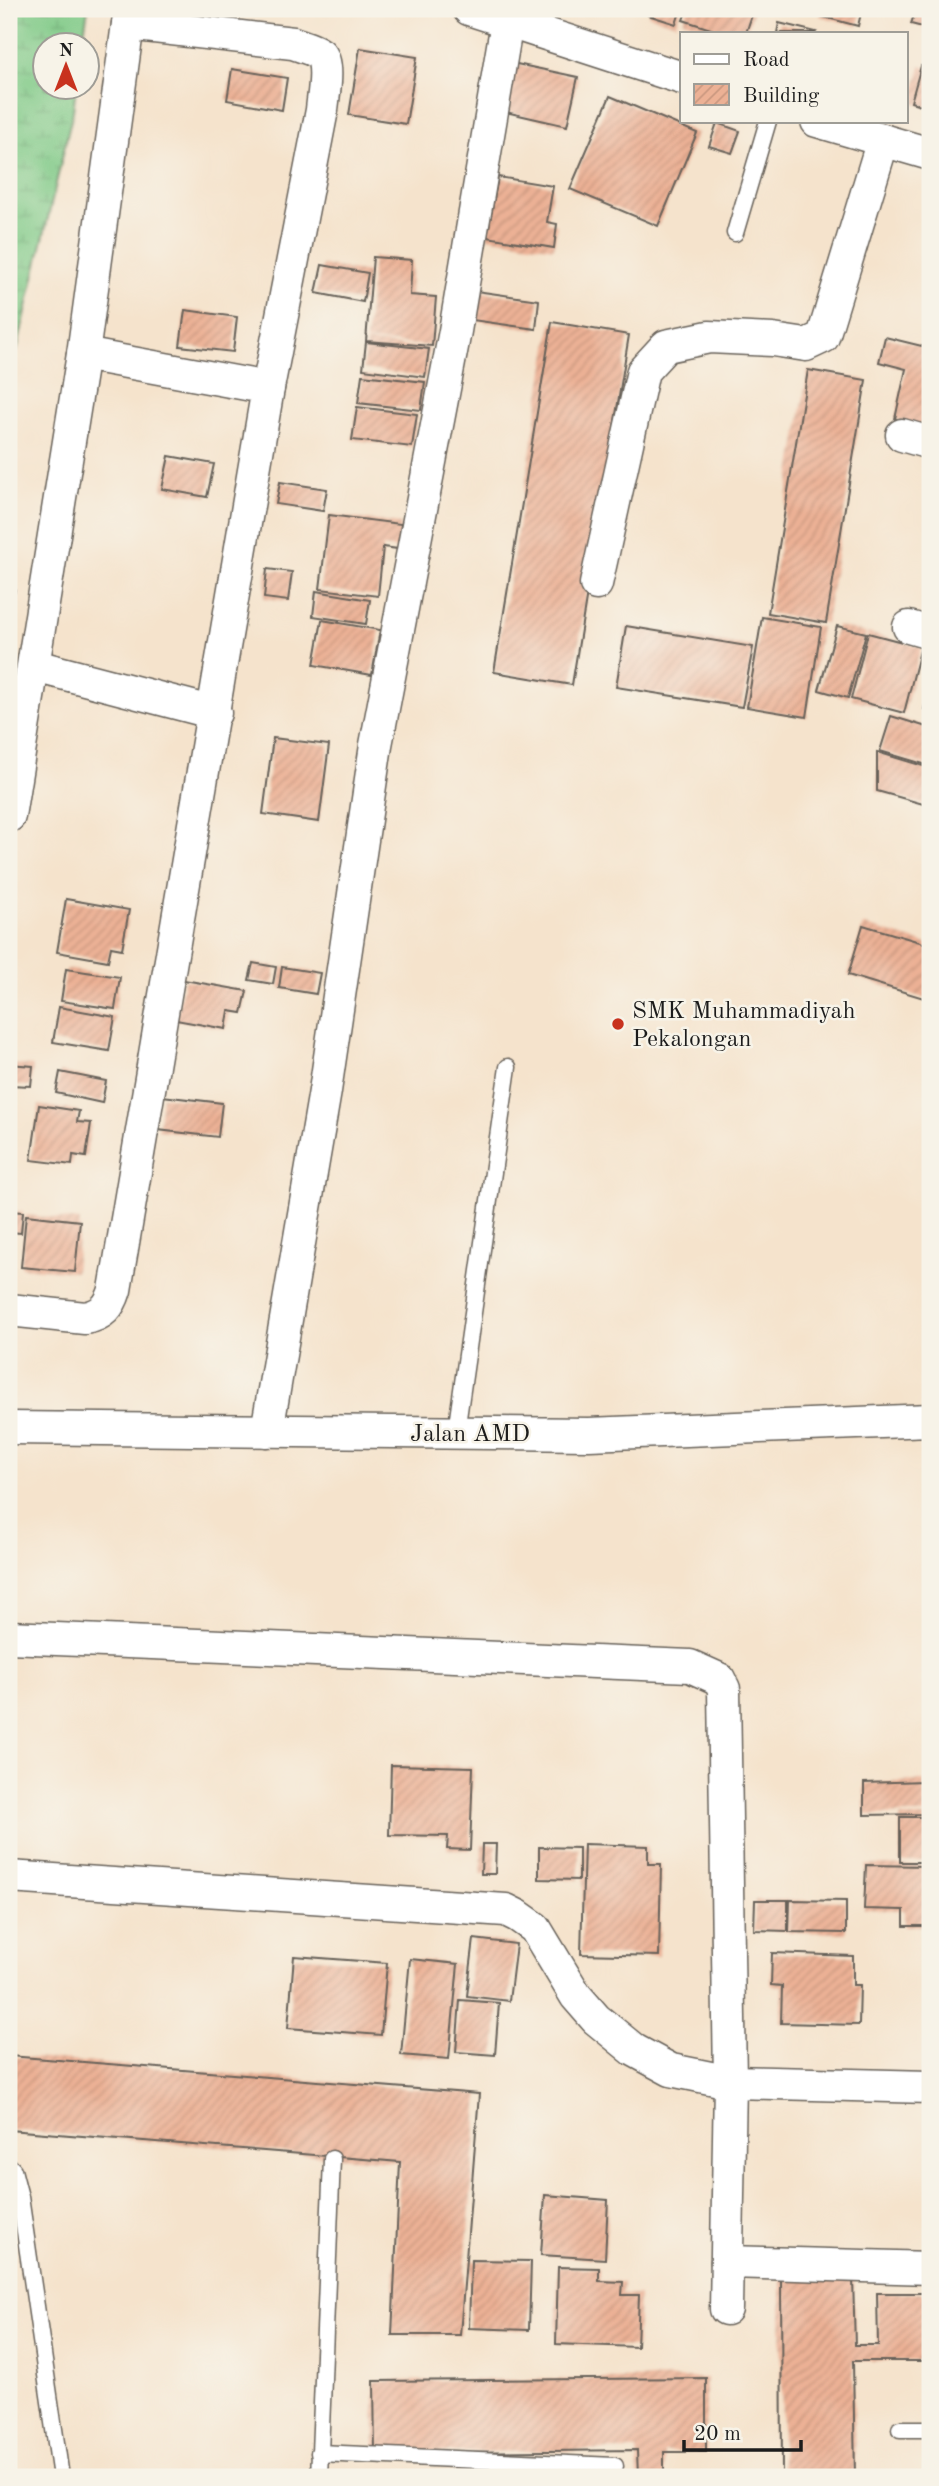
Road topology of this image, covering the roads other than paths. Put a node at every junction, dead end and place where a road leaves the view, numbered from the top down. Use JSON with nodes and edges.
{"nodes":[{"id":1,"x":469,"y":9,"type":"edge"},
{"id":2,"x":129,"y":17,"type":"edge"},
{"id":3,"x":507,"y":22,"type":"junction"},
{"id":4,"x":680,"y":77,"type":"edge"},
{"id":5,"x":768,"y":122,"type":"edge"},
{"id":6,"x":820,"y":122,"type":"edge"},
{"id":7,"x":883,"y":141,"type":"junction"},
{"id":8,"x":930,"y":154,"type":"edge"},
{"id":9,"x":735,"y":233,"type":"dead end"},
{"id":10,"x":83,"y":354,"type":"junction"},
{"id":11,"x":268,"y":388,"type":"junction"},
{"id":12,"x":596,"y":584,"type":"dead end"},
{"id":13,"x":35,"y":666,"type":"junction"},
{"id":14,"x":215,"y":713,"type":"junction"},
{"id":15,"x":9,"y":816,"type":"edge"},
{"id":16,"x":509,"y":1067,"type":"dead end"},
{"id":17,"x":9,"y":1310,"type":"edge"},
{"id":18,"x":930,"y":1420,"type":"edge"},
{"id":19,"x":9,"y":1428,"type":"edge"},
{"id":20,"x":267,"y":1431,"type":"junction"},
{"id":21,"x":456,"y":1432,"type":"junction"},
{"id":22,"x":9,"y":1637,"type":"edge"},
{"id":23,"x":9,"y":1877,"type":"edge"},
{"id":24,"x":730,"y":2082,"type":"junction"},
{"id":25,"x":930,"y":2087,"type":"edge"},
{"id":26,"x":332,"y":2159,"type":"dead end"},
{"id":27,"x":9,"y":2166,"type":"edge"},
{"id":28,"x":727,"y":2262,"type":"junction"},
{"id":29,"x":930,"y":2268,"type":"edge"},
{"id":30,"x":726,"y":2309,"type":"dead end"},
{"id":31,"x":900,"y":2429,"type":"dead end"},
{"id":32,"x":930,"y":2429,"type":"edge"},
{"id":33,"x":319,"y":2454,"type":"junction"},
{"id":34,"x":615,"y":2466,"type":"dead end"},
{"id":35,"x":61,"y":2477,"type":"edge"},
{"id":36,"x":319,"y":2477,"type":"edge"}],
"edges":[{"from":1,"to":3,"type":"street"},
{"from":2,"to":10,"type":"street"},
{"from":2,"to":11,"type":"street"},
{"from":3,"to":4,"type":"street"},
{"from":3,"to":20,"type":"street"},
{"from":5,"to":9,"type":"lane"},
{"from":6,"to":7,"type":"street"},
{"from":7,"to":8,"type":"street"},
{"from":7,"to":12,"type":"street"},
{"from":10,"to":11,"type":"street"},
{"from":10,"to":13,"type":"street"},
{"from":11,"to":14,"type":"street"},
{"from":13,"to":14,"type":"street"},
{"from":13,"to":15,"type":"street"},
{"from":14,"to":17,"type":"street"},
{"from":16,"to":21,"type":"lane"},
{"from":18,"to":21,"type":"street","name":"Jalan AMD"},
{"from":19,"to":20,"type":"street","name":"Jalan AMD"},
{"from":20,"to":21,"type":"street","name":"Jalan AMD"},
{"from":22,"to":24,"type":"street"},
{"from":23,"to":24,"type":"street"},
{"from":24,"to":25,"type":"street"},
{"from":24,"to":28,"type":"street"},
{"from":26,"to":33,"type":"lane"},
{"from":27,"to":35,"type":"lane"},
{"from":28,"to":29,"type":"street"},
{"from":28,"to":30,"type":"street"},
{"from":31,"to":32,"type":"lane"},
{"from":33,"to":34,"type":"lane"},
{"from":33,"to":36,"type":"lane"}]}
